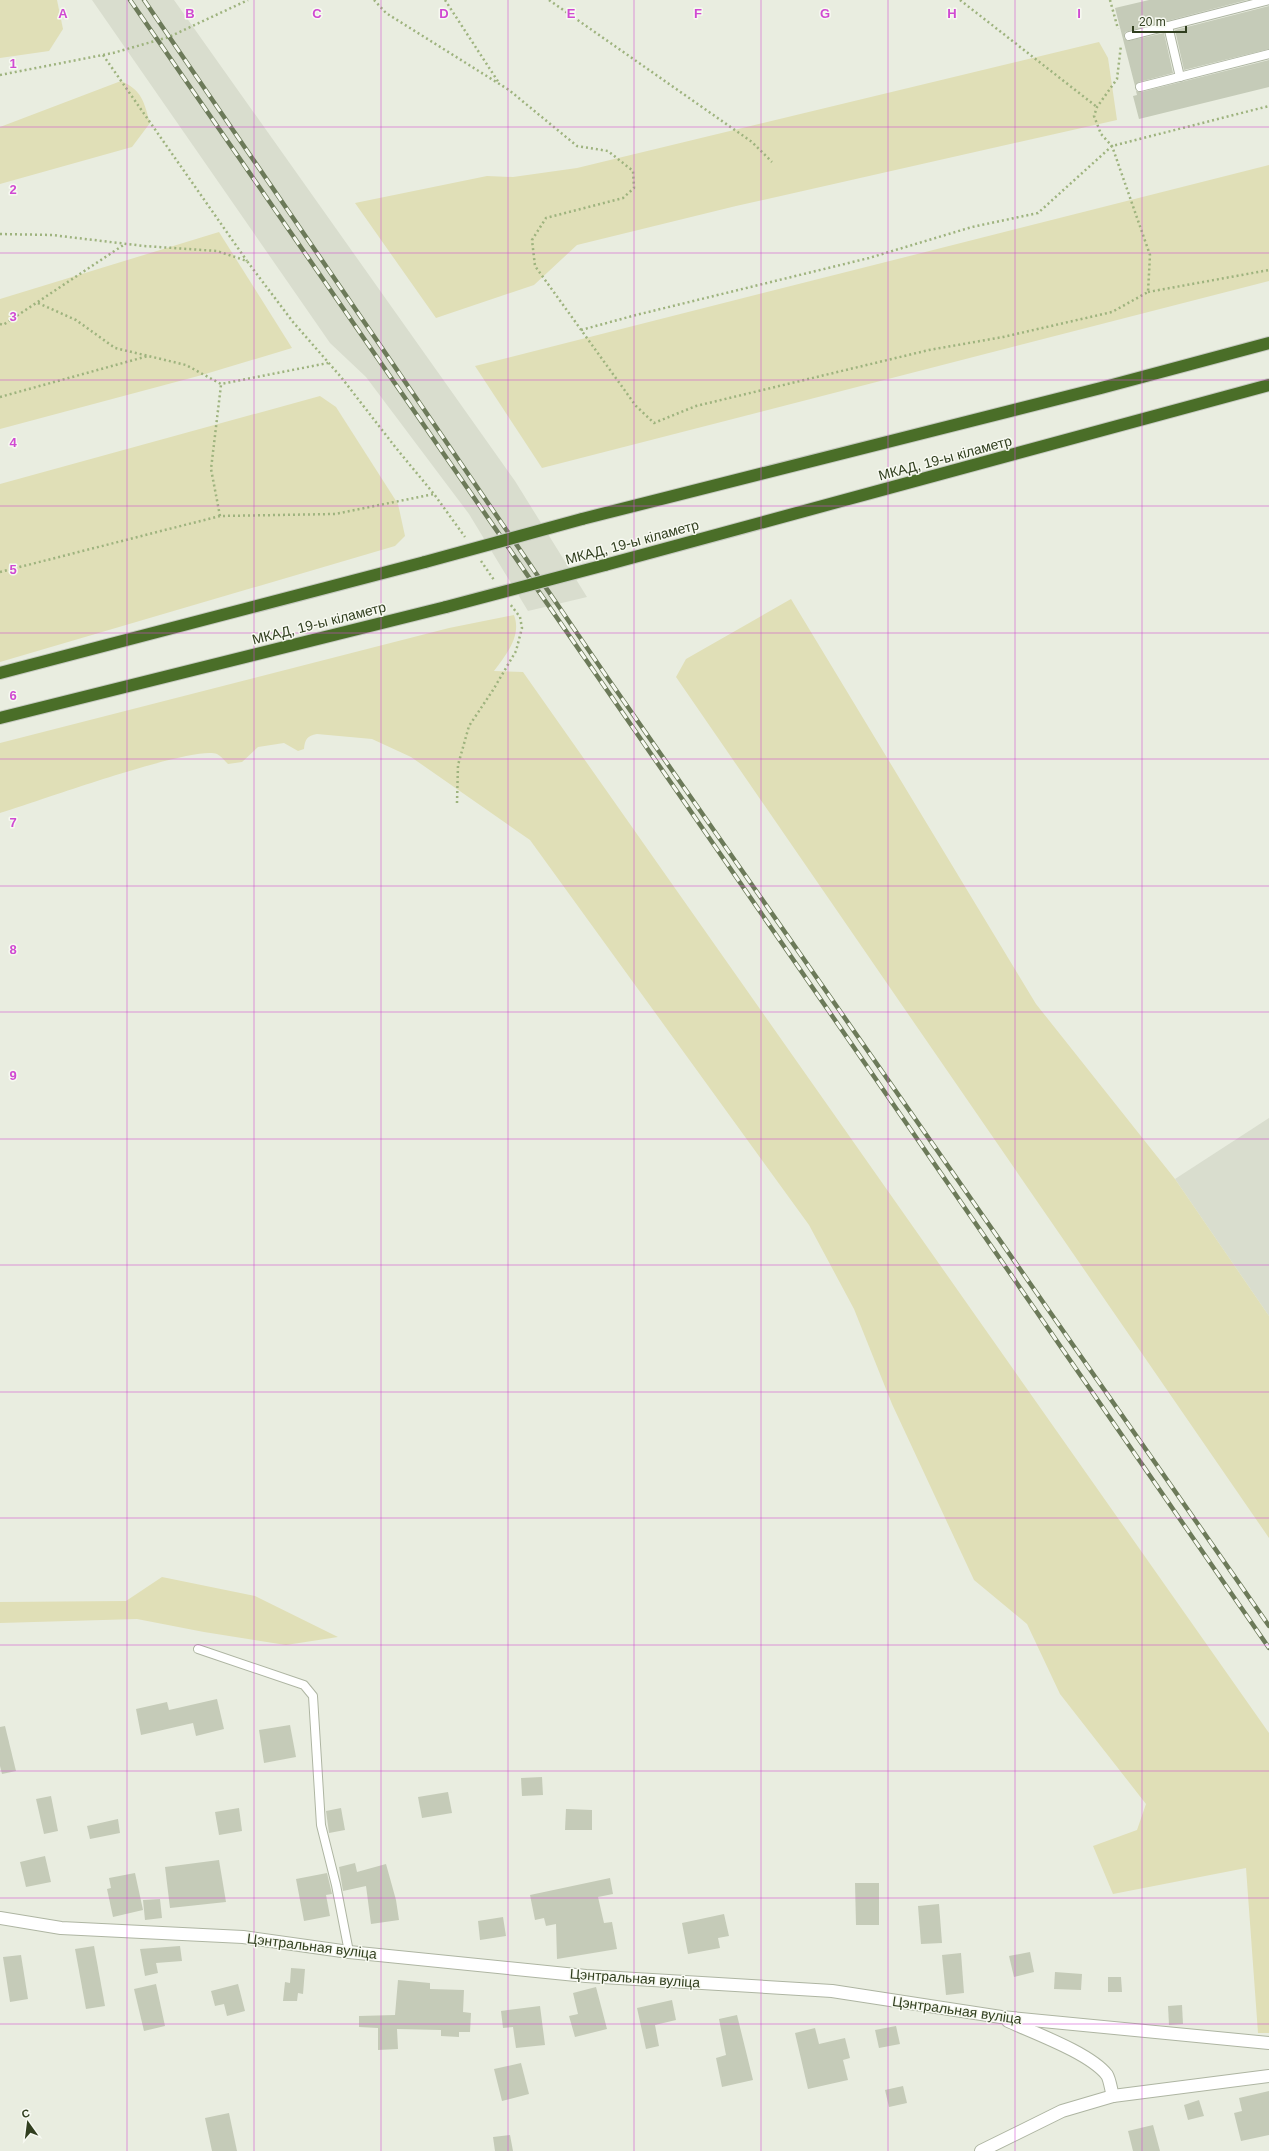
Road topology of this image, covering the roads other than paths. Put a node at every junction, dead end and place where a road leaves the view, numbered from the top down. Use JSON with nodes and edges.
{"nodes":[{"id":1,"x":1269,"y":0,"type":"edge"},
{"id":2,"x":1168,"y":26,"type":"junction"},
{"id":3,"x":1129,"y":36,"type":"dead end"},
{"id":4,"x":1269,"y":54,"type":"edge"},
{"id":5,"x":1180,"y":77,"type":"junction"},
{"id":6,"x":1140,"y":87,"type":"dead end"},
{"id":7,"x":1269,"y":343,"type":"edge"},
{"id":8,"x":1269,"y":385,"type":"edge"},
{"id":9,"x":0,"y":673,"type":"edge"},
{"id":10,"x":0,"y":718,"type":"edge"},
{"id":11,"x":198,"y":1649,"type":"dead end"},
{"id":12,"x":0,"y":1918,"type":"edge"},
{"id":13,"x":349,"y":1952,"type":"junction"},
{"id":14,"x":1001,"y":2018,"type":"junction"},
{"id":15,"x":1269,"y":2043,"type":"edge"},
{"id":16,"x":1269,"y":2076,"type":"edge"},
{"id":17,"x":1113,"y":2096,"type":"junction"},
{"id":18,"x":981,"y":2151,"type":"edge"}],
"edges":[{"from":1,"to":2,"type":"lane"},
{"from":2,"to":3,"type":"lane"},
{"from":2,"to":5,"type":"lane"},
{"from":4,"to":5,"type":"lane"},
{"from":5,"to":6,"type":"lane"},
{"from":7,"to":9,"type":"highway","name":"МКАД, 19-ы кіламетр","bridge":true},
{"from":8,"to":10,"type":"highway","name":"МКАД, 19-ы кіламетр","bridge":true},
{"from":11,"to":13,"type":"lane"},
{"from":12,"to":13,"type":"street","name":"Цэнтральная вуліца"},
{"from":13,"to":14,"type":"street","name":"Цэнтральная вуліца"},
{"from":14,"to":15,"type":"street","name":"Цэнтральная вуліца"},
{"from":14,"to":17,"type":"street"},
{"from":16,"to":17,"type":"street"},
{"from":17,"to":18,"type":"street"}]}
